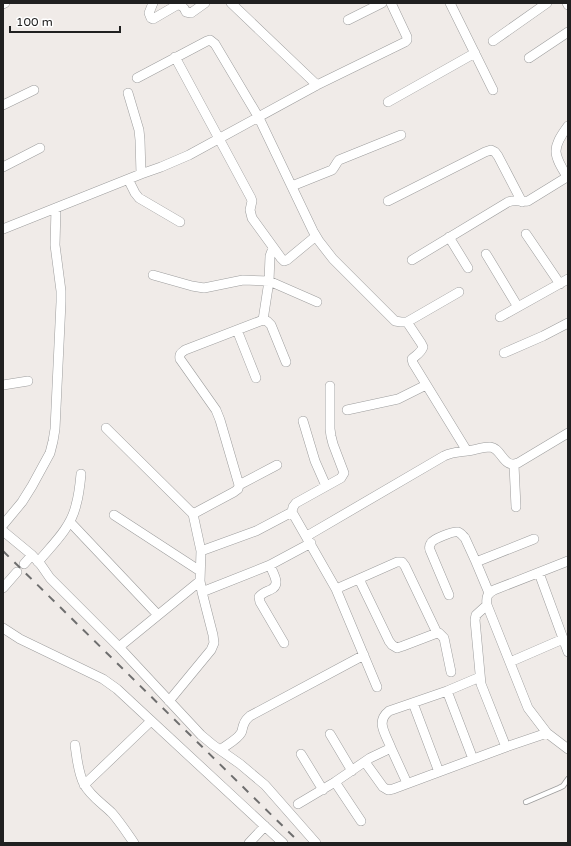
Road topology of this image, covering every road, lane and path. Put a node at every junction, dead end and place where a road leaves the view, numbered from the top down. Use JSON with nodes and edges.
{"nodes":[{"id":1,"x":153,"y":3,"type":"edge"},
{"id":2,"x":205,"y":3,"type":"edge"},
{"id":3,"x":231,"y":3,"type":"edge"},
{"id":4,"x":382,"y":3,"type":"edge"},
{"id":5,"x":391,"y":3,"type":"edge"},
{"id":6,"x":450,"y":3,"type":"edge"},
{"id":7,"x":547,"y":3,"type":"edge"},
{"id":8,"x":348,"y":20,"type":"dead end"},
{"id":9,"x":568,"y":32,"type":"edge"},
{"id":10,"x":493,"y":41,"type":"dead end"},
{"id":11,"x":475,"y":53,"type":"junction"},
{"id":12,"x":175,"y":57,"type":"junction"},
{"id":13,"x":529,"y":58,"type":"dead end"},
{"id":14,"x":137,"y":78,"type":"dead end"},
{"id":15,"x":317,"y":85,"type":"junction"},
{"id":16,"x":34,"y":90,"type":"dead end"},
{"id":17,"x":493,"y":90,"type":"dead end"},
{"id":18,"x":128,"y":93,"type":"dead end"},
{"id":19,"x":388,"y":102,"type":"dead end"},
{"id":20,"x":3,"y":105,"type":"edge"},
{"id":21,"x":259,"y":118,"type":"junction"},
{"id":22,"x":568,"y":126,"type":"edge"},
{"id":23,"x":401,"y":135,"type":"dead end"},
{"id":24,"x":219,"y":139,"type":"junction"},
{"id":25,"x":40,"y":148,"type":"dead end"},
{"id":26,"x":3,"y":167,"type":"edge"},
{"id":27,"x":141,"y":174,"type":"junction"},
{"id":28,"x":568,"y":178,"type":"edge"},
{"id":29,"x":128,"y":179,"type":"junction"},
{"id":30,"x":292,"y":186,"type":"junction"},
{"id":31,"x":388,"y":201,"type":"dead end"},
{"id":32,"x":522,"y":202,"type":"junction"},
{"id":33,"x":56,"y":208,"type":"junction"},
{"id":34,"x":180,"y":222,"type":"dead end"},
{"id":35,"x":3,"y":229,"type":"edge"},
{"id":36,"x":526,"y":234,"type":"dead end"},
{"id":37,"x":316,"y":236,"type":"junction"},
{"id":38,"x":449,"y":237,"type":"junction"},
{"id":39,"x":273,"y":248,"type":"junction"},
{"id":40,"x":486,"y":254,"type":"dead end"},
{"id":41,"x":412,"y":260,"type":"dead end"},
{"id":42,"x":468,"y":268,"type":"dead end"},
{"id":43,"x":153,"y":274,"type":"dead end"},
{"id":44,"x":269,"y":281,"type":"junction"},
{"id":45,"x":564,"y":281,"type":"edge"},
{"id":46,"x":460,"y":292,"type":"dead end"},
{"id":47,"x":317,"y":302,"type":"dead end"},
{"id":48,"x":518,"y":307,"type":"junction"},
{"id":49,"x":500,"y":317,"type":"dead end"},
{"id":50,"x":263,"y":320,"type":"junction"},
{"id":51,"x":407,"y":322,"type":"junction"},
{"id":52,"x":568,"y":323,"type":"edge"},
{"id":53,"x":237,"y":330,"type":"junction"},
{"id":54,"x":504,"y":353,"type":"dead end"},
{"id":55,"x":286,"y":362,"type":"dead end"},
{"id":56,"x":256,"y":378,"type":"dead end"},
{"id":57,"x":28,"y":381,"type":"dead end"},
{"id":58,"x":3,"y":385,"type":"edge"},
{"id":59,"x":426,"y":385,"type":"junction"},
{"id":60,"x":330,"y":386,"type":"dead end"},
{"id":61,"x":348,"y":410,"type":"dead end"},
{"id":62,"x":303,"y":420,"type":"dead end"},
{"id":63,"x":106,"y":428,"type":"dead end"},
{"id":64,"x":568,"y":433,"type":"edge"},
{"id":65,"x":467,"y":451,"type":"junction"},
{"id":66,"x":277,"y":465,"type":"dead end"},
{"id":67,"x":514,"y":465,"type":"junction"},
{"id":68,"x":81,"y":474,"type":"dead end"},
{"id":69,"x":239,"y":485,"type":"junction"},
{"id":70,"x":326,"y":486,"type":"junction"},
{"id":71,"x":516,"y":507,"type":"dead end"},
{"id":72,"x":292,"y":512,"type":"junction"},
{"id":73,"x":193,"y":514,"type":"junction"},
{"id":74,"x":114,"y":515,"type":"dead end"},
{"id":75,"x":70,"y":522,"type":"junction"},
{"id":76,"x":3,"y":525,"type":"edge"},
{"id":77,"x":3,"y":531,"type":"edge"},
{"id":78,"x":534,"y":539,"type":"dead end"},
{"id":79,"x":309,"y":540,"type":"junction"},
{"id":80,"x":201,"y":552,"type":"junction"},
{"id":81,"x":35,"y":559,"type":"junction"},
{"id":82,"x":568,"y":561,"type":"edge"},
{"id":83,"x":476,"y":562,"type":"junction"},
{"id":84,"x":24,"y":564,"type":"dead end"},
{"id":85,"x":270,"y":565,"type":"junction"},
{"id":86,"x":200,"y":571,"type":"junction"},
{"id":87,"x":17,"y":572,"type":"dead end"},
{"id":88,"x":538,"y":573,"type":"junction"},
{"id":89,"x":359,"y":579,"type":"junction"},
{"id":90,"x":200,"y":581,"type":"junction"},
{"id":91,"x":3,"y":588,"type":"edge"},
{"id":92,"x":336,"y":589,"type":"junction"},
{"id":93,"x":202,"y":592,"type":"junction"},
{"id":94,"x":489,"y":593,"type":"junction"},
{"id":95,"x":449,"y":595,"type":"dead end"},
{"id":96,"x":487,"y":605,"type":"junction"},
{"id":97,"x":158,"y":615,"type":"junction"},
{"id":98,"x":3,"y":628,"type":"edge"},
{"id":99,"x":437,"y":633,"type":"junction"},
{"id":100,"x":563,"y":639,"type":"junction"},
{"id":101,"x":284,"y":643,"type":"dead end"},
{"id":102,"x":119,"y":648,"type":"junction"},
{"id":103,"x":568,"y":652,"type":"edge"},
{"id":104,"x":364,"y":655,"type":"junction"},
{"id":105,"x":510,"y":662,"type":"junction"},
{"id":106,"x":451,"y":672,"type":"dead end"},
{"id":107,"x":480,"y":677,"type":"junction"},
{"id":108,"x":378,"y":687,"type":"dead end"},
{"id":109,"x":447,"y":691,"type":"junction"},
{"id":110,"x":169,"y":701,"type":"junction"},
{"id":111,"x":413,"y":703,"type":"junction"},
{"id":112,"x":151,"y":720,"type":"junction"},
{"id":113,"x":547,"y":733,"type":"junction"},
{"id":114,"x":330,"y":734,"type":"dead end"},
{"id":115,"x":75,"y":745,"type":"dead end"},
{"id":116,"x":506,"y":747,"type":"junction"},
{"id":117,"x":391,"y":748,"type":"junction"},
{"id":118,"x":568,"y":749,"type":"edge"},
{"id":119,"x":220,"y":750,"type":"junction"},
{"id":120,"x":301,"y":754,"type":"dead end"},
{"id":121,"x":474,"y":759,"type":"junction"},
{"id":122,"x":365,"y":762,"type":"junction"},
{"id":123,"x":352,"y":771,"type":"junction"},
{"id":124,"x":439,"y":772,"type":"junction"},
{"id":125,"x":568,"y":779,"type":"edge"},
{"id":126,"x":335,"y":782,"type":"junction"},
{"id":127,"x":407,"y":783,"type":"junction"},
{"id":128,"x":84,"y":785,"type":"junction"},
{"id":129,"x":323,"y":790,"type":"junction"},
{"id":130,"x":526,"y":802,"type":"dead end"},
{"id":131,"x":298,"y":804,"type":"dead end"},
{"id":132,"x":361,"y":821,"type":"dead end"},
{"id":133,"x":265,"y":826,"type":"junction"},
{"id":134,"x":134,"y":843,"type":"edge"},
{"id":135,"x":249,"y":843,"type":"edge"},
{"id":136,"x":283,"y":843,"type":"edge"},
{"id":137,"x":316,"y":843,"type":"edge"}],
"edges":[{"from":1,"to":2,"type":"street"},
{"from":3,"to":15,"type":"street"},
{"from":4,"to":8,"type":"street"},
{"from":5,"to":15,"type":"street"},
{"from":6,"to":11,"type":"street"},
{"from":7,"to":10,"type":"street"},
{"from":9,"to":13,"type":"street"},
{"from":11,"to":17,"type":"street"},
{"from":11,"to":19,"type":"street"},
{"from":12,"to":14,"type":"street"},
{"from":12,"to":21,"type":"street"},
{"from":12,"to":24,"type":"street"},
{"from":15,"to":21,"type":"street"},
{"from":16,"to":20,"type":"street"},
{"from":18,"to":27,"type":"street"},
{"from":21,"to":24,"type":"street"},
{"from":21,"to":30,"type":"street"},
{"from":22,"to":28,"type":"street"},
{"from":23,"to":30,"type":"street"},
{"from":24,"to":27,"type":"street"},
{"from":24,"to":39,"type":"street"},
{"from":25,"to":26,"type":"street"},
{"from":27,"to":29,"type":"street"},
{"from":28,"to":32,"type":"street"},
{"from":29,"to":33,"type":"street"},
{"from":29,"to":34,"type":"street"},
{"from":30,"to":37,"type":"street"},
{"from":31,"to":32,"type":"street"},
{"from":32,"to":38,"type":"street"},
{"from":33,"to":35,"type":"street"},
{"from":33,"to":76,"type":"street"},
{"from":36,"to":45,"type":"street"},
{"from":37,"to":39,"type":"street"},
{"from":37,"to":51,"type":"street"},
{"from":38,"to":41,"type":"street"},
{"from":38,"to":42,"type":"street"},
{"from":39,"to":44,"type":"street"},
{"from":40,"to":48,"type":"street"},
{"from":43,"to":44,"type":"street"},
{"from":44,"to":47,"type":"street"},
{"from":44,"to":50,"type":"street"},
{"from":45,"to":48,"type":"street"},
{"from":46,"to":51,"type":"street"},
{"from":48,"to":49,"type":"street"},
{"from":50,"to":53,"type":"street"},
{"from":50,"to":55,"type":"street"},
{"from":51,"to":59,"type":"street"},
{"from":52,"to":54,"type":"street"},
{"from":53,"to":56,"type":"street"},
{"from":53,"to":69,"type":"street"},
{"from":57,"to":58,"type":"street"},
{"from":59,"to":61,"type":"street"},
{"from":59,"to":65,"type":"street"},
{"from":60,"to":70,"type":"street"},
{"from":62,"to":70,"type":"street"},
{"from":63,"to":73,"type":"street"},
{"from":64,"to":67,"type":"street"},
{"from":65,"to":67,"type":"street"},
{"from":65,"to":79,"type":"street"},
{"from":66,"to":69,"type":"street"},
{"from":67,"to":71,"type":"street"},
{"from":68,"to":75,"type":"street"},
{"from":69,"to":73,"type":"street"},
{"from":70,"to":72,"type":"street"},
{"from":72,"to":79,"type":"street"},
{"from":72,"to":80,"type":"street"},
{"from":73,"to":80,"type":"street"},
{"from":74,"to":86,"type":"street"},
{"from":75,"to":81,"type":"street"},
{"from":75,"to":97,"type":"street"},
{"from":77,"to":81,"type":"street"},
{"from":78,"to":83,"type":"street"},
{"from":79,"to":85,"type":"street"},
{"from":79,"to":92,"type":"street"},
{"from":80,"to":86,"type":"street"},
{"from":81,"to":84,"type":"street"},
{"from":81,"to":102,"type":"street"},
{"from":82,"to":88,"type":"street"},
{"from":83,"to":94,"type":"street"},
{"from":83,"to":95,"type":"street"},
{"from":85,"to":93,"type":"street"},
{"from":85,"to":101,"type":"street"},
{"from":86,"to":90,"type":"street"},
{"from":87,"to":91,"type":"street"},
{"from":88,"to":94,"type":"street"},
{"from":88,"to":100,"type":"street"},
{"from":89,"to":92,"type":"street"},
{"from":89,"to":99,"type":"street"},
{"from":89,"to":99,"type":"street"},
{"from":90,"to":93,"type":"street"},
{"from":90,"to":97,"type":"street"},
{"from":92,"to":104,"type":"street"},
{"from":93,"to":110,"type":"street"},
{"from":94,"to":96,"type":"street"},
{"from":96,"to":105,"type":"street"},
{"from":96,"to":107,"type":"street"},
{"from":97,"to":102,"type":"street"},
{"from":98,"to":112,"type":"street"},
{"from":99,"to":106,"type":"street"},
{"from":100,"to":103,"type":"street"},
{"from":100,"to":105,"type":"street"},
{"from":102,"to":110,"type":"street"},
{"from":104,"to":108,"type":"street"},
{"from":104,"to":119,"type":"street"},
{"from":105,"to":113,"type":"street"},
{"from":107,"to":109,"type":"street"},
{"from":107,"to":116,"type":"street"},
{"from":109,"to":111,"type":"street"},
{"from":109,"to":121,"type":"street"},
{"from":110,"to":119,"type":"street"},
{"from":111,"to":117,"type":"street"},
{"from":111,"to":124,"type":"street"},
{"from":112,"to":128,"type":"street"},
{"from":112,"to":133,"type":"street"},
{"from":113,"to":116,"type":"street"},
{"from":113,"to":118,"type":"street"},
{"from":114,"to":123,"type":"street"},
{"from":115,"to":128,"type":"street"},
{"from":116,"to":121,"type":"street"},
{"from":117,"to":122,"type":"street"},
{"from":117,"to":127,"type":"street"},
{"from":119,"to":137,"type":"street"},
{"from":120,"to":129,"type":"street"},
{"from":121,"to":124,"type":"street"},
{"from":122,"to":123,"type":"street"},
{"from":122,"to":127,"type":"street"},
{"from":123,"to":126,"type":"street"},
{"from":124,"to":127,"type":"street"},
{"from":125,"to":130,"type":"lane"},
{"from":126,"to":129,"type":"street"},
{"from":126,"to":132,"type":"street"},
{"from":128,"to":134,"type":"street"},
{"from":129,"to":131,"type":"street"},
{"from":133,"to":135,"type":"street"},
{"from":133,"to":136,"type":"street"}]}
